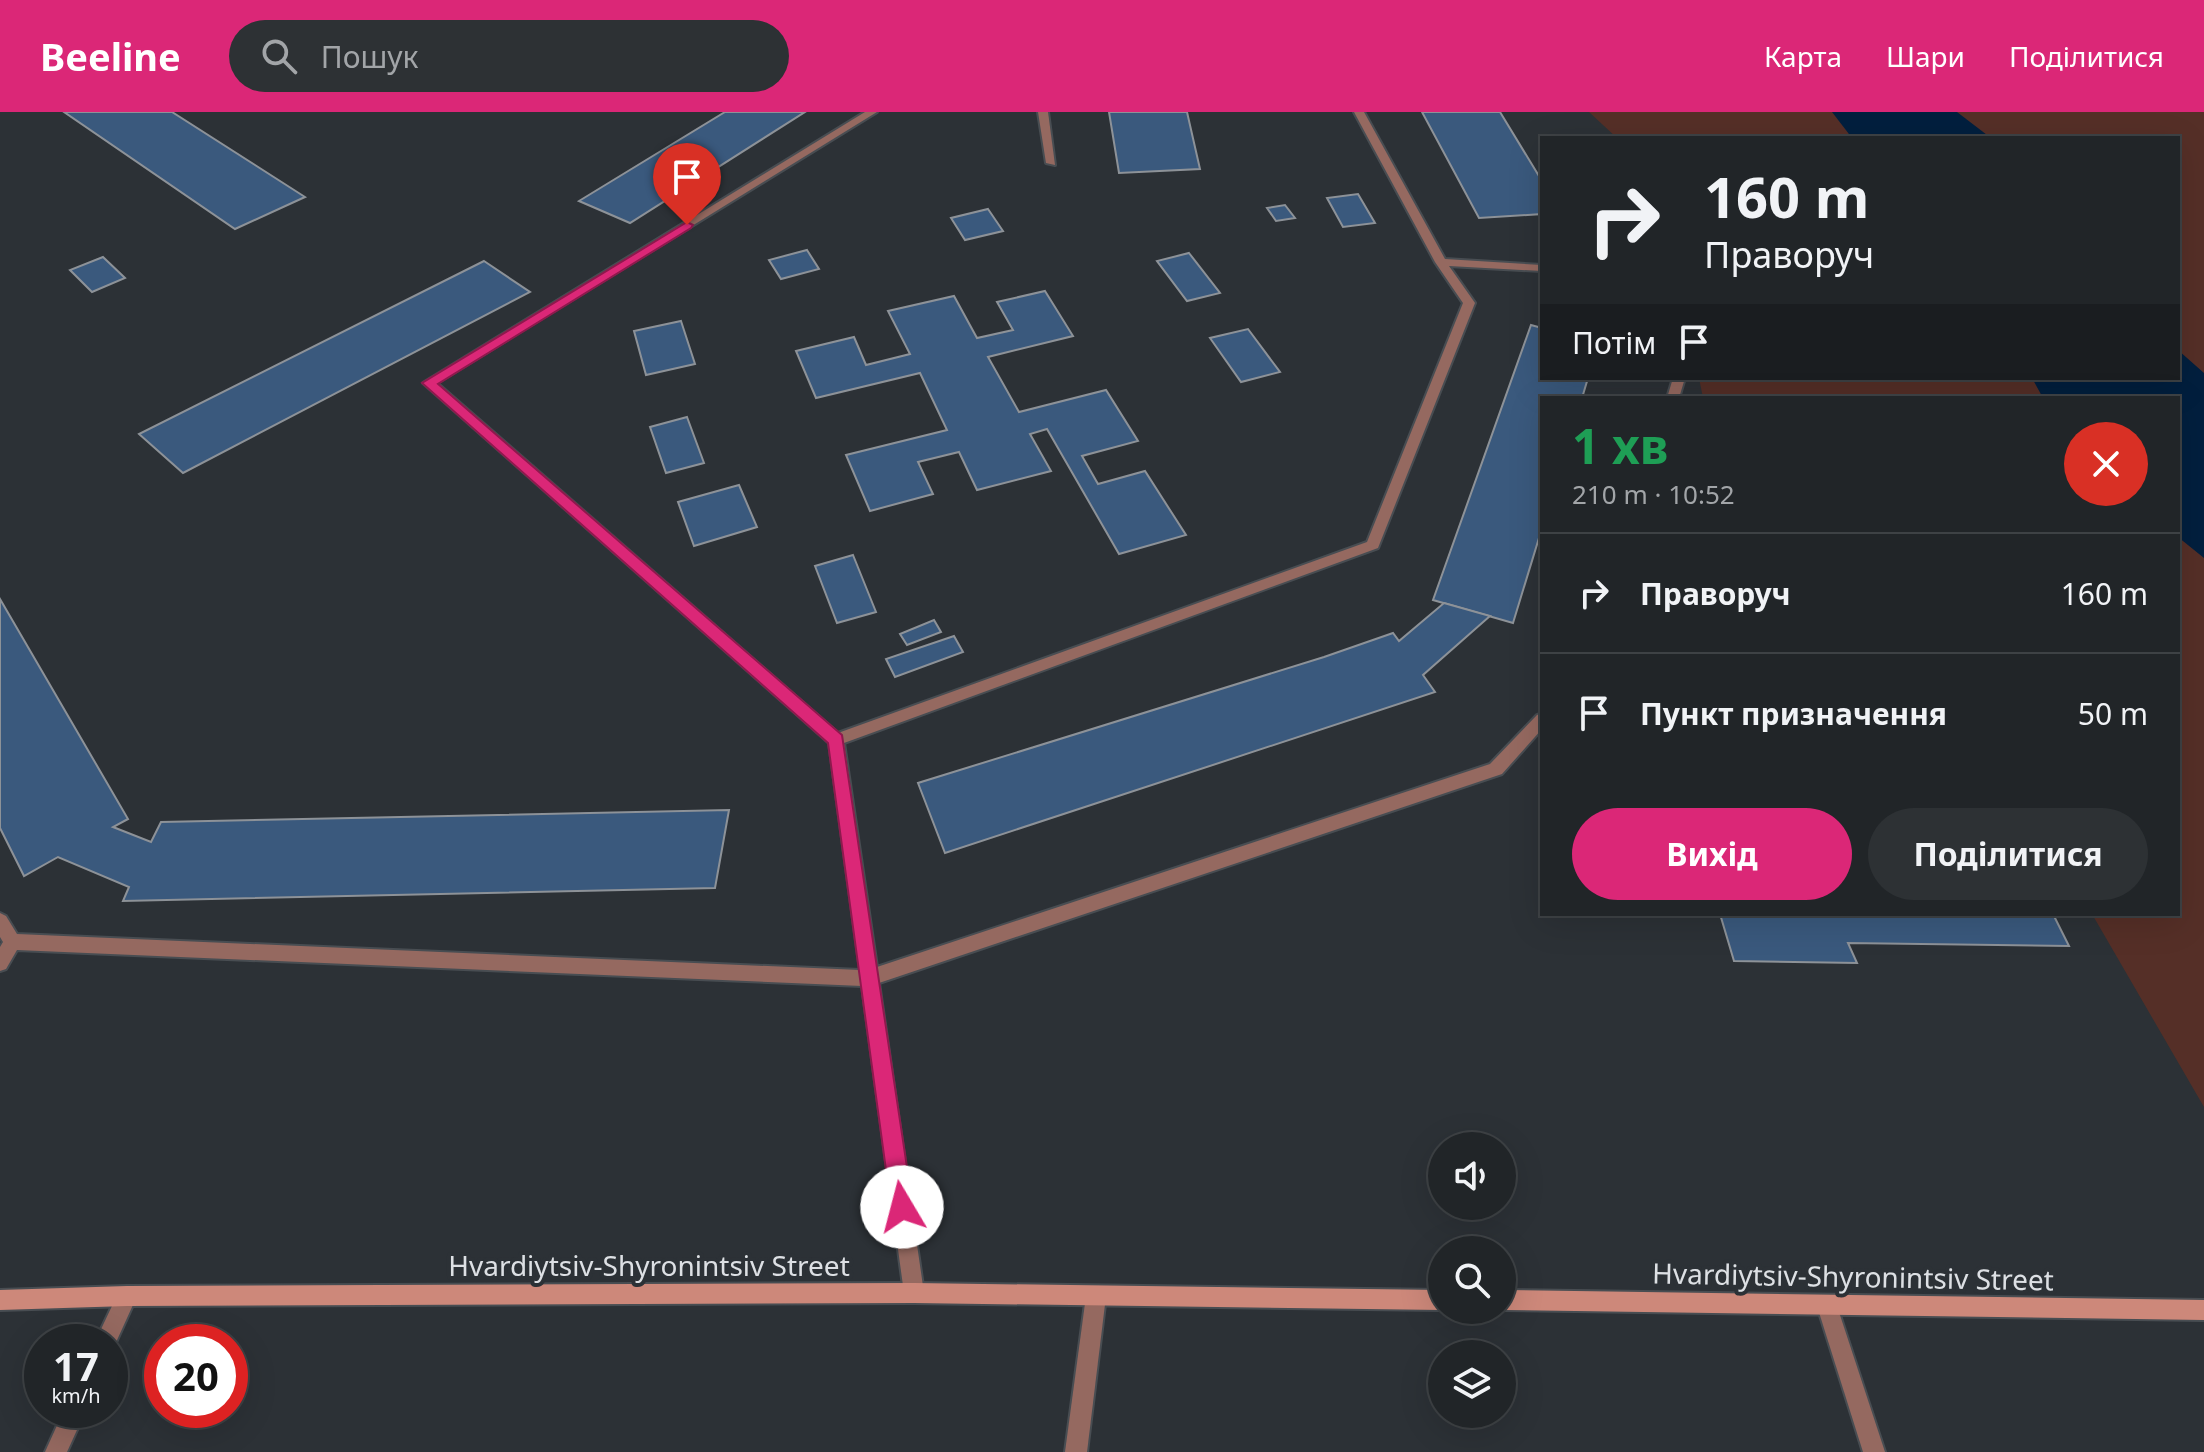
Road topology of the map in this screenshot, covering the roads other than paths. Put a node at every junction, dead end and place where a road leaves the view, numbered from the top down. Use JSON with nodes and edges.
{"nodes":[{"id":1,"x":872,"y":112,"type":"edge"},
{"id":2,"x":1043,"y":112,"type":"edge"},
{"id":3,"x":1359,"y":112,"type":"edge"},
{"id":4,"x":1051,"y":163,"type":"dead end"},
{"id":5,"x":1441,"y":262,"type":"junction"},
{"id":6,"x":1540,"y":268,"type":"edge"},
{"id":7,"x":1540,"y":721,"type":"edge"},
{"id":8,"x":836,"y":740,"type":"junction"},
{"id":9,"x":0,"y":921,"type":"edge"},
{"id":10,"x":12,"y":942,"type":"junction"},
{"id":11,"x":0,"y":963,"type":"edge"},
{"id":12,"x":869,"y":978,"type":"junction"},
{"id":13,"x":914,"y":1293,"type":"junction"},
{"id":14,"x":127,"y":1296,"type":"junction"},
{"id":15,"x":1096,"y":1296,"type":"junction"},
{"id":16,"x":0,"y":1300,"type":"edge"},
{"id":17,"x":1428,"y":1300,"type":"edge"},
{"id":18,"x":1516,"y":1300,"type":"edge"},
{"id":19,"x":1827,"y":1306,"type":"junction"},
{"id":20,"x":2204,"y":1310,"type":"edge"},
{"id":21,"x":114,"y":1324,"type":"edge"},
{"id":22,"x":67,"y":1428,"type":"edge"},
{"id":23,"x":56,"y":1452,"type":"edge"},
{"id":24,"x":1076,"y":1452,"type":"edge"},
{"id":25,"x":1874,"y":1452,"type":"edge"}],
"edges":[{"from":1,"to":8,"type":"street"},
{"from":2,"to":4,"type":"street"},
{"from":3,"to":5,"type":"street"},
{"from":5,"to":6,"type":"street"},
{"from":5,"to":8,"type":"street"},
{"from":7,"to":12,"type":"street"},
{"from":8,"to":12,"type":"street"},
{"from":9,"to":10,"type":"street"},
{"from":10,"to":11,"type":"street"},
{"from":10,"to":12,"type":"street"},
{"from":12,"to":13,"type":"street"},
{"from":13,"to":14,"type":"main road","name":"Hvardiytsiv-Shyronintsiv Street"},
{"from":13,"to":15,"type":"main road","name":"Hvardiytsiv-Shyronintsiv Street"},
{"from":14,"to":16,"type":"main road","name":"Hvardiytsiv-Shyronintsiv Street"},
{"from":14,"to":21,"type":"street"},
{"from":15,"to":17,"type":"main road","name":"Hvardiytsiv-Shyronintsiv Street"},
{"from":15,"to":24,"type":"street"},
{"from":18,"to":19,"type":"main road","name":"Hvardiytsiv-Shyronintsiv Street"},
{"from":19,"to":20,"type":"main road","name":"Hvardiytsiv-Shyronintsiv Street"},
{"from":19,"to":25,"type":"street"},
{"from":22,"to":23,"type":"street"}]}
